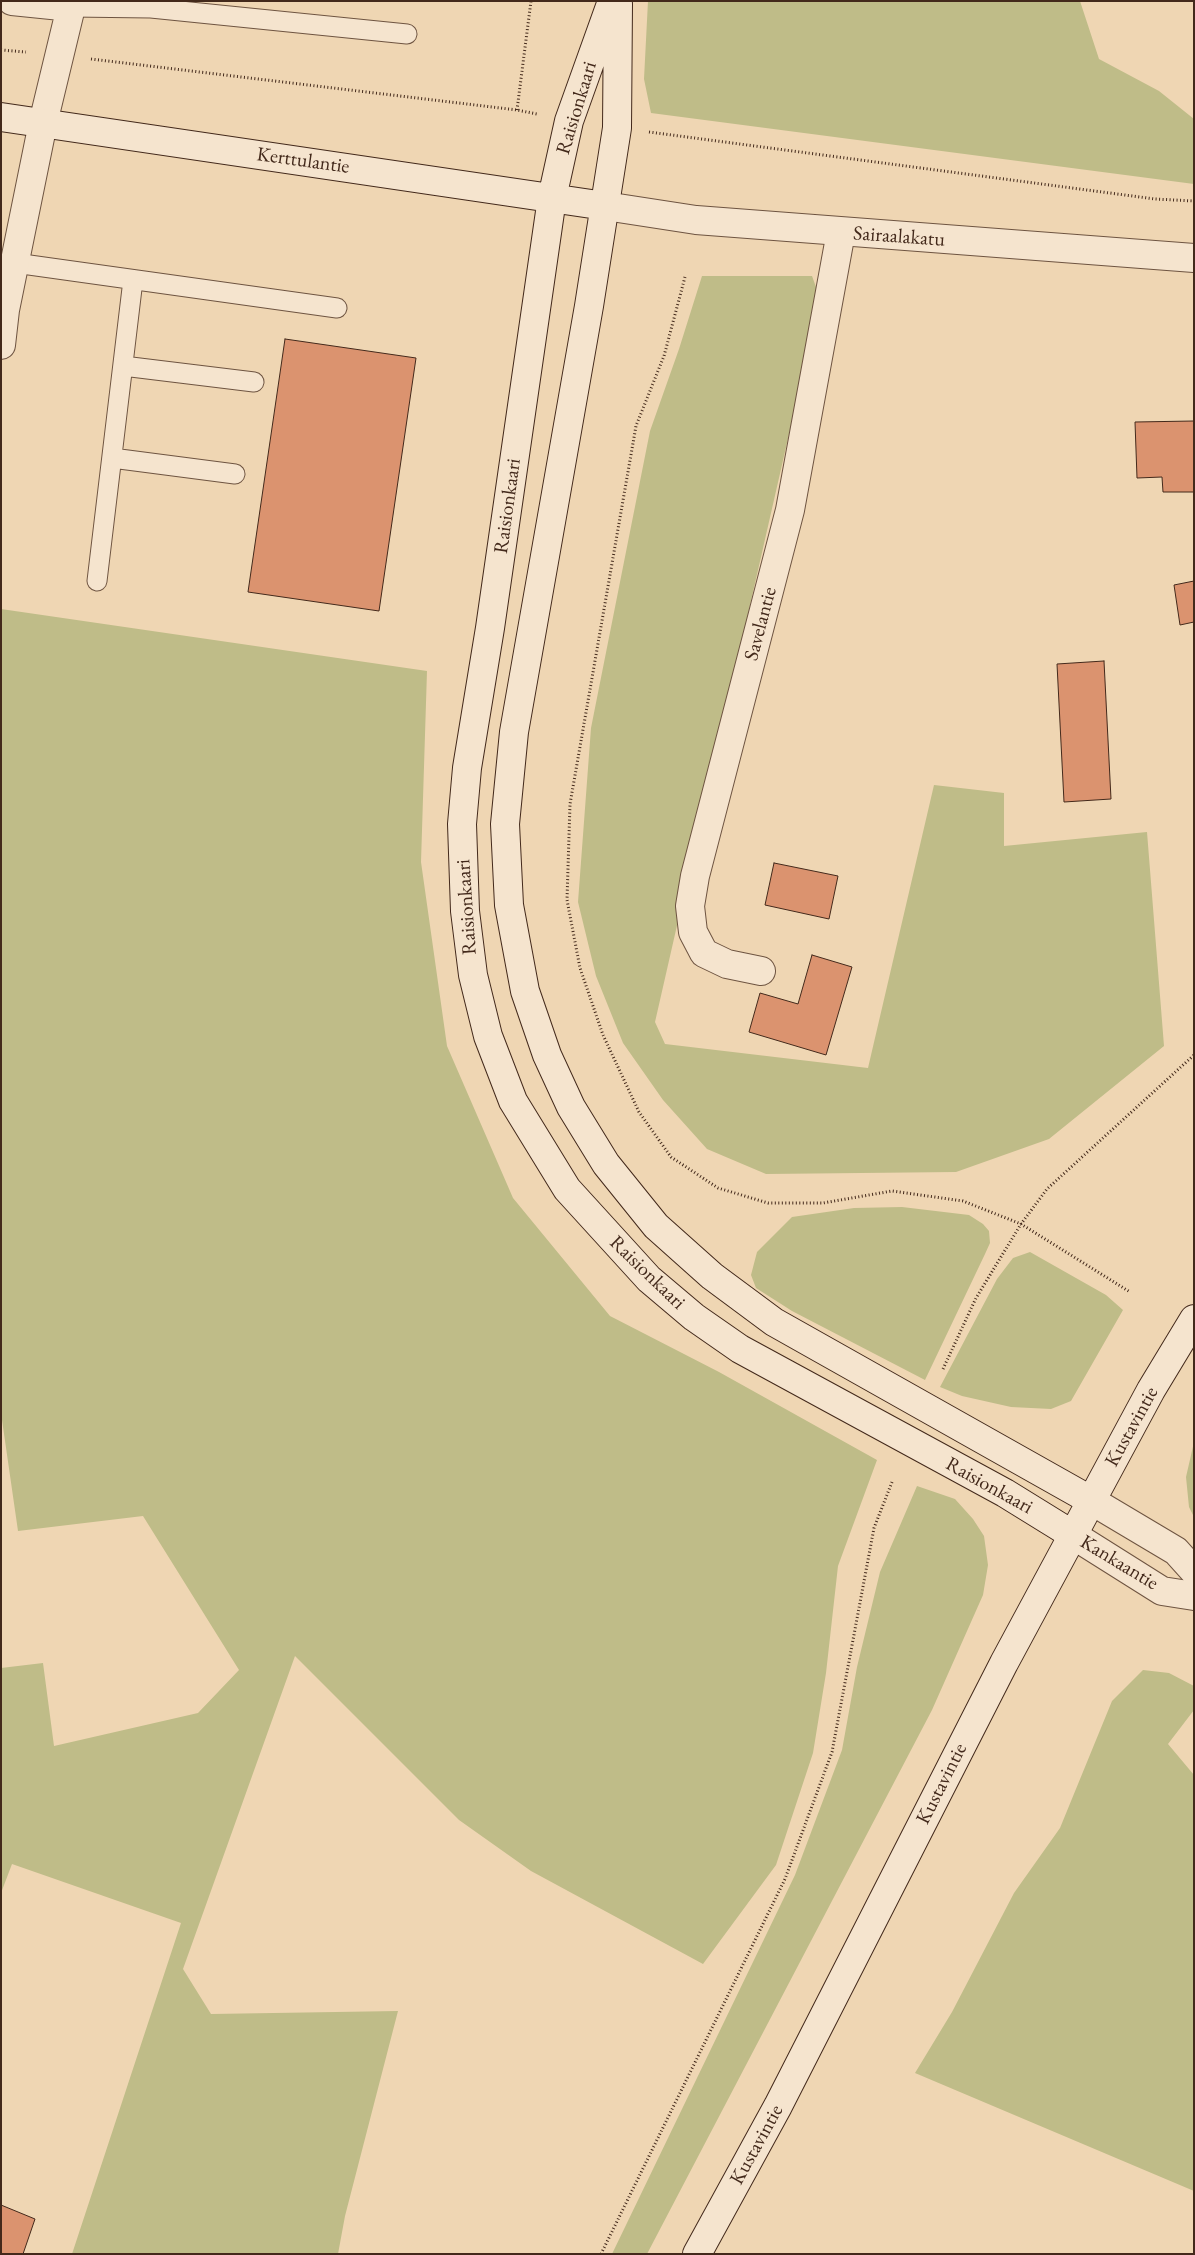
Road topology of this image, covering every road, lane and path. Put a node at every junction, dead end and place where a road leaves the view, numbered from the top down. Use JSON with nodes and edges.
{"nodes":[{"id":1,"x":12,"y":1,"type":"edge"},
{"id":2,"x":531,"y":1,"type":"edge"},
{"id":3,"x":612,"y":1,"type":"edge"},
{"id":4,"x":618,"y":1,"type":"edge"},
{"id":5,"x":72,"y":4,"type":"edge"},
{"id":6,"x":407,"y":34,"type":"dead end"},
{"id":7,"x":517,"y":110,"type":"dead end"},
{"id":8,"x":1,"y":117,"type":"edge"},
{"id":9,"x":43,"y":123,"type":"junction"},
{"id":10,"x":552,"y":198,"type":"junction"},
{"id":11,"x":604,"y":206,"type":"junction"},
{"id":12,"x":840,"y":232,"type":"junction"},
{"id":13,"x":1194,"y":258,"type":"edge"},
{"id":14,"x":15,"y":263,"type":"junction"},
{"id":15,"x":133,"y":280,"type":"junction"},
{"id":16,"x":337,"y":308,"type":"dead end"},
{"id":17,"x":1,"y":345,"type":"edge"},
{"id":18,"x":122,"y":366,"type":"junction"},
{"id":19,"x":254,"y":382,"type":"dead end"},
{"id":20,"x":112,"y":458,"type":"junction"},
{"id":21,"x":235,"y":474,"type":"dead end"},
{"id":22,"x":98,"y":581,"type":"dead end"},
{"id":23,"x":761,"y":971,"type":"dead end"},
{"id":24,"x":1194,"y":1056,"type":"edge"},
{"id":25,"x":1194,"y":1319,"type":"edge"},
{"id":26,"x":943,"y":1369,"type":"dead end"},
{"id":27,"x":892,"y":1482,"type":"dead end"},
{"id":28,"x":1092,"y":1501,"type":"junction"},
{"id":29,"x":1073,"y":1535,"type":"junction"},
{"id":30,"x":1194,"y":1571,"type":"edge"},
{"id":31,"x":1194,"y":1596,"type":"edge"},
{"id":32,"x":601,"y":2254,"type":"edge"},
{"id":33,"x":697,"y":2254,"type":"edge"}],
"edges":[{"from":1,"to":5,"type":"main road"},
{"from":2,"to":7,"type":"path"},
{"from":3,"to":10,"type":"main road","name":"Raisionkaari"},
{"from":4,"to":11,"type":"main road","name":"Raisionkaari"},
{"from":5,"to":6,"type":"lane"},
{"from":5,"to":9,"type":"main road"},
{"from":8,"to":9,"type":"main road","name":"Kerttulantie"},
{"from":9,"to":10,"type":"main road","name":"Kerttulantie"},
{"from":9,"to":14,"type":"main road"},
{"from":10,"to":11,"type":"main road","name":"Kerttulantie"},
{"from":10,"to":29,"type":"main road","name":"Raisionkaari"},
{"from":11,"to":12,"type":"main road","name":"Sairaalakatu"},
{"from":11,"to":28,"type":"main road","name":"Raisionkaari"},
{"from":12,"to":13,"type":"main road","name":"Sairaalakatu"},
{"from":12,"to":23,"type":"main road","name":"Savelantie"},
{"from":14,"to":15,"type":"lane"},
{"from":14,"to":17,"type":"main road"},
{"from":15,"to":16,"type":"lane"},
{"from":15,"to":18,"type":"lane"},
{"from":18,"to":19,"type":"lane"},
{"from":18,"to":20,"type":"lane"},
{"from":20,"to":21,"type":"lane"},
{"from":20,"to":22,"type":"lane"},
{"from":24,"to":26,"type":"path"},
{"from":25,"to":28,"type":"main road","name":"Kustavintie"},
{"from":27,"to":32,"type":"path"},
{"from":28,"to":29,"type":"main road","name":"Kustavintie"},
{"from":28,"to":30,"type":"main road","name":"Kankaantie"},
{"from":29,"to":31,"type":"main road","name":"Kankaantie"},
{"from":29,"to":33,"type":"main road","name":"Kustavintie"}]}
